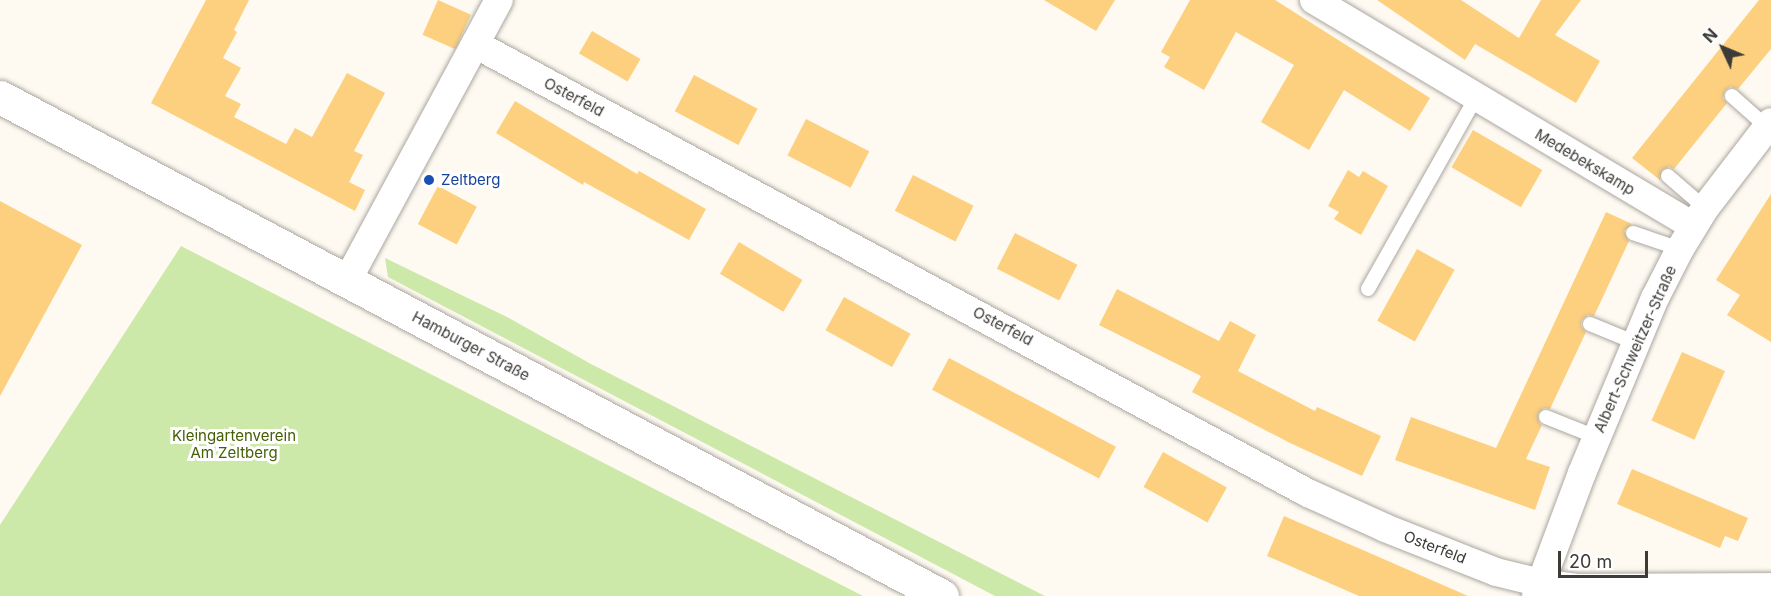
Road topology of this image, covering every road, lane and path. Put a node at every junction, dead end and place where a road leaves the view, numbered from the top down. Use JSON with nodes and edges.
{"nodes":[{"id":1,"x":499,"y":0,"type":"edge"},
{"id":2,"x":1314,"y":0,"type":"edge"},
{"id":3,"x":475,"y":44,"type":"junction"},
{"id":4,"x":1732,"y":96,"type":"dead end"},
{"id":5,"x":0,"y":97,"type":"edge"},
{"id":6,"x":1476,"y":97,"type":"junction"},
{"id":7,"x":1769,"y":125,"type":"edge"},
{"id":8,"x":1668,"y":177,"type":"dead end"},
{"id":9,"x":1693,"y":228,"type":"junction"},
{"id":10,"x":1633,"y":233,"type":"dead end"},
{"id":11,"x":347,"y":281,"type":"junction"},
{"id":12,"x":1368,"y":289,"type":"dead end"},
{"id":13,"x":1590,"y":324,"type":"dead end"},
{"id":14,"x":1636,"y":343,"type":"junction"},
{"id":15,"x":1546,"y":417,"type":"dead end"},
{"id":16,"x":1596,"y":437,"type":"junction"},
{"id":17,"x":1771,"y":587,"type":"edge"},
{"id":18,"x":1539,"y":589,"type":"edge"},
{"id":19,"x":942,"y":596,"type":"edge"}],
"edges":[{"from":1,"to":3,"type":"street"},
{"from":2,"to":6,"type":"street","name":"Medebekskamp"},
{"from":3,"to":11,"type":"street"},
{"from":3,"to":18,"type":"street","name":"Osterfeld"},
{"from":4,"to":7,"type":"lane"},
{"from":5,"to":11,"type":"main road","name":"Hamburger Straße"},
{"from":6,"to":9,"type":"street","name":"Medebekskamp"},
{"from":6,"to":12,"type":"lane"},
{"from":7,"to":9,"type":"street","name":"Albert-Schweitzer-Straße"},
{"from":8,"to":9,"type":"lane"},
{"from":9,"to":10,"type":"lane"},
{"from":9,"to":14,"type":"street","name":"Albert-Schweitzer-Straße"},
{"from":11,"to":19,"type":"main road","name":"Hamburger Straße"},
{"from":13,"to":14,"type":"lane"},
{"from":14,"to":16,"type":"street","name":"Albert-Schweitzer-Straße"},
{"from":15,"to":16,"type":"lane"},
{"from":16,"to":18,"type":"street","name":"Albert-Schweitzer-Straße"},
{"from":17,"to":18,"type":"street","name":"Osterfeld"}]}
